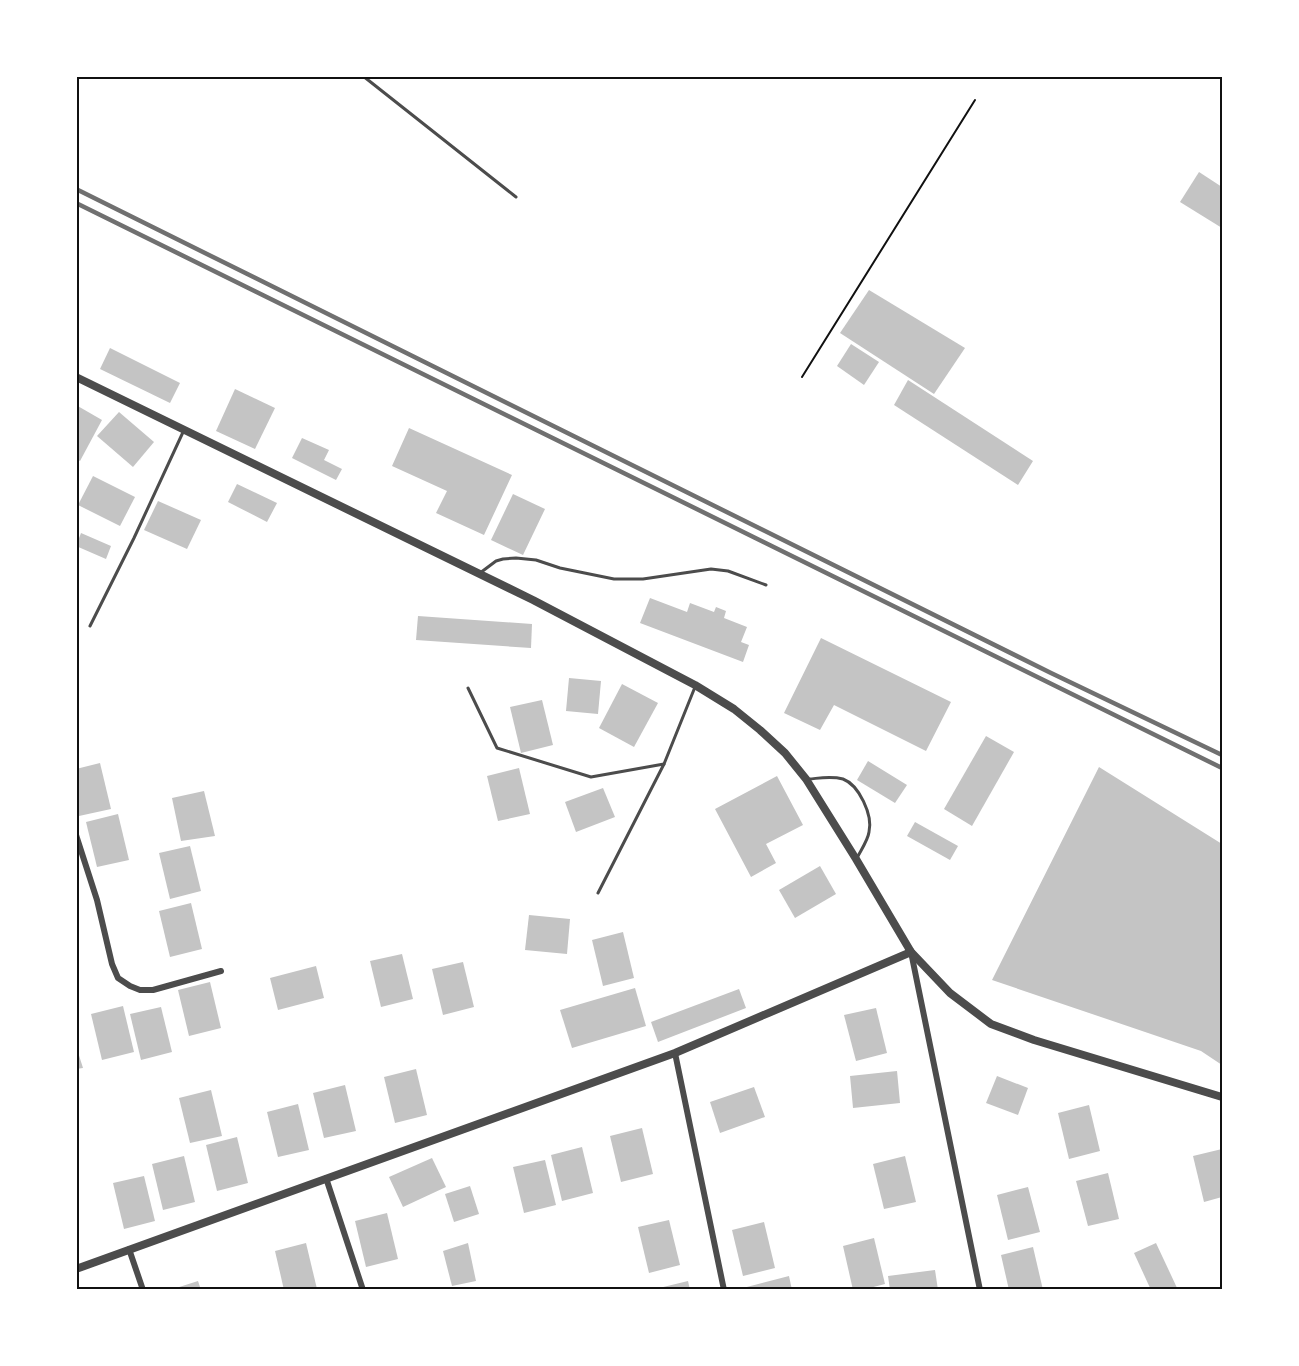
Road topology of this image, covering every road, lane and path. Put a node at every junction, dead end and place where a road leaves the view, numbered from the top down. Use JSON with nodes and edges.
{"nodes":[{"id":1,"x":363,"y":76,"type":"edge"},
{"id":2,"x":975,"y":100,"type":"dead end"},
{"id":3,"x":516,"y":197,"type":"dead end"},
{"id":4,"x":76,"y":377,"type":"edge"},
{"id":5,"x":802,"y":377,"type":"dead end"},
{"id":6,"x":184,"y":430,"type":"junction"},
{"id":7,"x":479,"y":574,"type":"junction"},
{"id":8,"x":766,"y":585,"type":"dead end"},
{"id":9,"x":90,"y":626,"type":"dead end"},
{"id":10,"x":695,"y":685,"type":"junction"},
{"id":11,"x":468,"y":688,"type":"dead end"},
{"id":12,"x":664,"y":764,"type":"junction"},
{"id":13,"x":806,"y":779,"type":"junction"},
{"id":14,"x":76,"y":835,"type":"edge"},
{"id":15,"x":856,"y":860,"type":"junction"},
{"id":16,"x":598,"y":893,"type":"dead end"},
{"id":17,"x":911,"y":952,"type":"junction"},
{"id":18,"x":221,"y":971,"type":"dead end"},
{"id":19,"x":675,"y":1053,"type":"junction"},
{"id":20,"x":1222,"y":1097,"type":"edge"},
{"id":21,"x":326,"y":1178,"type":"junction"},
{"id":22,"x":129,"y":1249,"type":"junction"},
{"id":23,"x":76,"y":1269,"type":"edge"},
{"id":24,"x":143,"y":1290,"type":"edge"},
{"id":25,"x":363,"y":1290,"type":"edge"},
{"id":26,"x":723,"y":1290,"type":"edge"},
{"id":27,"x":980,"y":1290,"type":"edge"}],
"edges":[{"from":1,"to":3,"type":"lane"},
{"from":2,"to":5,"type":"path"},
{"from":4,"to":6,"type":"street"},
{"from":6,"to":7,"type":"street"},
{"from":6,"to":9,"type":"lane"},
{"from":7,"to":8,"type":"lane"},
{"from":7,"to":10,"type":"street"},
{"from":10,"to":12,"type":"lane"},
{"from":10,"to":13,"type":"street"},
{"from":11,"to":12,"type":"lane"},
{"from":12,"to":16,"type":"lane"},
{"from":13,"to":15,"type":"street"},
{"from":13,"to":15,"type":"lane"},
{"from":14,"to":18,"type":"street"},
{"from":15,"to":17,"type":"street"},
{"from":17,"to":19,"type":"street"},
{"from":17,"to":20,"type":"street"},
{"from":17,"to":27,"type":"street"},
{"from":19,"to":21,"type":"street"},
{"from":19,"to":26,"type":"street"},
{"from":21,"to":22,"type":"street"},
{"from":21,"to":25,"type":"street"},
{"from":22,"to":23,"type":"street"},
{"from":22,"to":24,"type":"street"}]}
